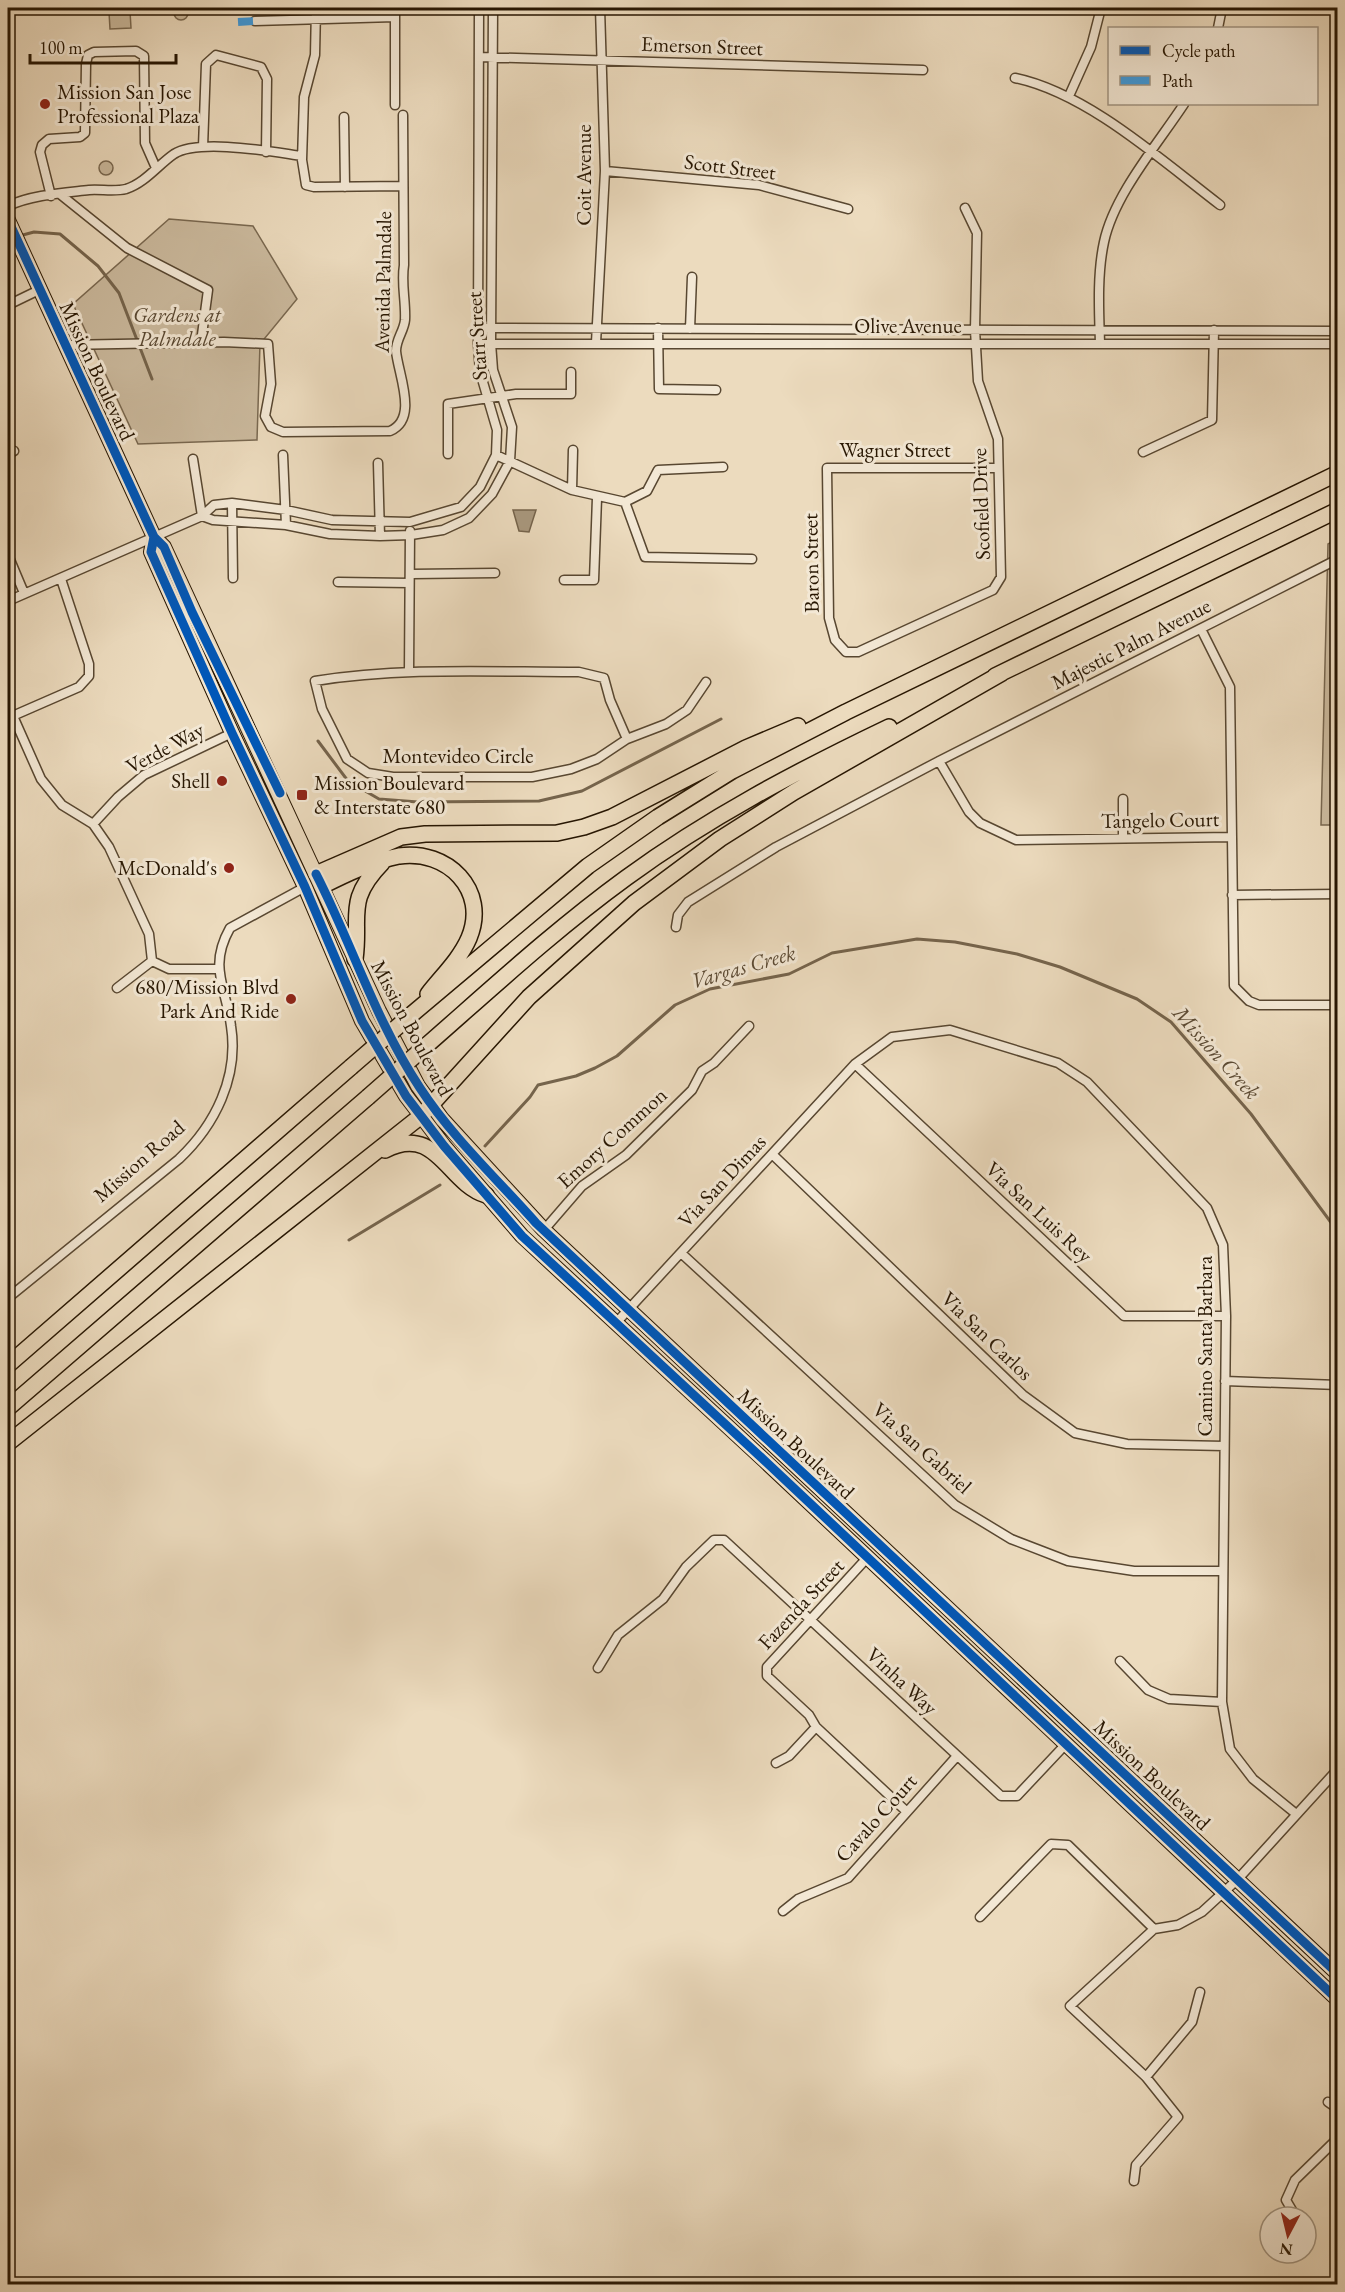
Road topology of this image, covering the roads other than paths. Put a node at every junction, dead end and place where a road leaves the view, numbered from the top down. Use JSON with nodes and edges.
{"nodes":[{"id":1,"x":316,"y":8,"type":"edge"},
{"id":2,"x":479,"y":8,"type":"edge"},
{"id":3,"x":493,"y":8,"type":"edge"},
{"id":4,"x":600,"y":8,"type":"edge"},
{"id":5,"x":1101,"y":8,"type":"edge"},
{"id":6,"x":1222,"y":8,"type":"edge"},
{"id":7,"x":395,"y":12,"type":"edge"},
{"id":8,"x":316,"y":18,"type":"junction"},
{"id":9,"x":255,"y":21,"type":"dead end"},
{"id":10,"x":1218,"y":27,"type":"edge"},
{"id":11,"x":480,"y":57,"type":"junction"},
{"id":12,"x":493,"y":57,"type":"junction"},
{"id":13,"x":601,"y":61,"type":"junction"},
{"id":14,"x":923,"y":70,"type":"dead end"},
{"id":15,"x":1015,"y":78,"type":"dead end"},
{"id":16,"x":1069,"y":96,"type":"junction"},
{"id":17,"x":395,"y":105,"type":"dead end"},
{"id":18,"x":1183,"y":105,"type":"edge"},
{"id":19,"x":403,"y":115,"type":"dead end"},
{"id":20,"x":344,"y":117,"type":"dead end"},
{"id":21,"x":202,"y":147,"type":"junction"},
{"id":22,"x":266,"y":152,"type":"junction"},
{"id":23,"x":1152,"y":153,"type":"junction"},
{"id":24,"x":302,"y":156,"type":"junction"},
{"id":25,"x":156,"y":168,"type":"junction"},
{"id":26,"x":605,"y":171,"type":"junction"},
{"id":27,"x":402,"y":186,"type":"junction"},
{"id":28,"x":345,"y":187,"type":"junction"},
{"id":29,"x":62,"y":195,"type":"junction"},
{"id":30,"x":51,"y":196,"type":"junction"},
{"id":31,"x":1220,"y":205,"type":"dead end"},
{"id":32,"x":965,"y":208,"type":"dead end"},
{"id":33,"x":8,"y":209,"type":"edge"},
{"id":34,"x":848,"y":209,"type":"dead end"},
{"id":35,"x":9,"y":223,"type":"edge"},
{"id":36,"x":692,"y":277,"type":"dead end"},
{"id":37,"x":39,"y":290,"type":"junction"},
{"id":38,"x":8,"y":305,"type":"edge"},
{"id":39,"x":478,"y":328,"type":"junction"},
{"id":40,"x":491,"y":328,"type":"junction"},
{"id":41,"x":597,"y":328,"type":"junction"},
{"id":42,"x":658,"y":328,"type":"junction"},
{"id":43,"x":690,"y":329,"type":"junction"},
{"id":44,"x":975,"y":330,"type":"junction"},
{"id":45,"x":1100,"y":330,"type":"junction"},
{"id":46,"x":1214,"y":330,"type":"junction"},
{"id":47,"x":1338,"y":331,"type":"edge"},
{"id":48,"x":201,"y":342,"type":"junction"},
{"id":49,"x":491,"y":343,"type":"junction"},
{"id":50,"x":596,"y":343,"type":"junction"},
{"id":51,"x":658,"y":343,"type":"junction"},
{"id":52,"x":478,"y":344,"type":"junction"},
{"id":53,"x":1100,"y":344,"type":"junction"},
{"id":54,"x":1338,"y":344,"type":"edge"},
{"id":55,"x":64,"y":345,"type":"junction"},
{"id":56,"x":975,"y":345,"type":"junction"},
{"id":57,"x":1214,"y":345,"type":"junction"},
{"id":58,"x":571,"y":372,"type":"dead end"},
{"id":59,"x":716,"y":390,"type":"dead end"},
{"id":60,"x":501,"y":397,"type":"junction"},
{"id":61,"x":488,"y":400,"type":"junction"},
{"id":62,"x":573,"y":450,"type":"dead end"},
{"id":63,"x":1143,"y":452,"type":"dead end"},
{"id":64,"x":448,"y":454,"type":"dead end"},
{"id":65,"x":283,"y":455,"type":"dead end"},
{"id":66,"x":496,"y":455,"type":"junction"},
{"id":67,"x":193,"y":459,"type":"dead end"},
{"id":68,"x":510,"y":461,"type":"junction"},
{"id":69,"x":378,"y":463,"type":"dead end"},
{"id":70,"x":723,"y":467,"type":"dead end"},
{"id":71,"x":827,"y":468,"type":"joint"},
{"id":72,"x":998,"y":468,"type":"junction"},
{"id":73,"x":1338,"y":473,"type":"edge"},
{"id":74,"x":572,"y":490,"type":"junction"},
{"id":75,"x":597,"y":498,"type":"junction"},
{"id":76,"x":625,"y":502,"type":"junction"},
{"id":77,"x":232,"y":503,"type":"junction"},
{"id":78,"x":285,"y":510,"type":"junction"},
{"id":79,"x":1338,"y":510,"type":"edge"},
{"id":80,"x":202,"y":516,"type":"junction"},
{"id":81,"x":233,"y":521,"type":"junction"},
{"id":82,"x":379,"y":521,"type":"junction"},
{"id":83,"x":410,"y":522,"type":"junction"},
{"id":84,"x":286,"y":525,"type":"junction"},
{"id":85,"x":411,"y":535,"type":"junction"},
{"id":86,"x":380,"y":536,"type":"junction"},
{"id":87,"x":154,"y":537,"type":"junction"},
{"id":88,"x":8,"y":555,"type":"edge"},
{"id":89,"x":752,"y":559,"type":"dead end"},
{"id":90,"x":1338,"y":559,"type":"edge"},
{"id":91,"x":495,"y":573,"type":"dead end"},
{"id":92,"x":233,"y":578,"type":"dead end"},
{"id":93,"x":411,"y":578,"type":"junction"},
{"id":94,"x":61,"y":579,"type":"junction"},
{"id":95,"x":564,"y":580,"type":"dead end"},
{"id":96,"x":338,"y":582,"type":"dead end"},
{"id":97,"x":24,"y":593,"type":"junction"},
{"id":98,"x":8,"y":601,"type":"edge"},
{"id":99,"x":1202,"y":629,"type":"junction"},
{"id":100,"x":846,"y":652,"type":"joint"},
{"id":101,"x":409,"y":671,"type":"junction"},
{"id":102,"x":1002,"y":673,"type":"junction"},
{"id":103,"x":706,"y":682,"type":"dead end"},
{"id":104,"x":884,"y":693,"type":"junction"},
{"id":105,"x":10,"y":718,"type":"edge"},
{"id":106,"x":232,"y":733,"type":"junction"},
{"id":107,"x":627,"y":739,"type":"junction"},
{"id":108,"x":939,"y":761,"type":"junction"},
{"id":109,"x":1123,"y":799,"type":"dead end"},
{"id":110,"x":93,"y":824,"type":"junction"},
{"id":111,"x":1232,"y":837,"type":"junction"},
{"id":112,"x":1123,"y":838,"type":"junction"},
{"id":113,"x":386,"y":859,"type":"junction"},
{"id":114,"x":319,"y":880,"type":"junction"},
{"id":115,"x":305,"y":887,"type":"junction"},
{"id":116,"x":1338,"y":894,"type":"edge"},
{"id":117,"x":1232,"y":895,"type":"junction"},
{"id":118,"x":676,"y":927,"type":"dead end"},
{"id":119,"x":355,"y":959,"type":"junction"},
{"id":120,"x":152,"y":961,"type":"junction"},
{"id":121,"x":218,"y":969,"type":"junction"},
{"id":122,"x":117,"y":988,"type":"dead end"},
{"id":123,"x":1338,"y":1005,"type":"edge"},
{"id":124,"x":411,"y":1015,"type":"junction"},
{"id":125,"x":749,"y":1026,"type":"dead end"},
{"id":126,"x":855,"y":1064,"type":"junction"},
{"id":127,"x":426,"y":1111,"type":"junction"},
{"id":128,"x":772,"y":1154,"type":"junction"},
{"id":129,"x":364,"y":1162,"type":"junction"},
{"id":130,"x":486,"y":1196,"type":"junction"},
{"id":131,"x":544,"y":1230,"type":"junction"},
{"id":132,"x":681,"y":1253,"type":"junction"},
{"id":133,"x":8,"y":1298,"type":"edge"},
{"id":134,"x":628,"y":1310,"type":"junction"},
{"id":135,"x":1226,"y":1316,"type":"junction"},
{"id":136,"x":616,"y":1323,"type":"junction"},
{"id":137,"x":8,"y":1365,"type":"edge"},
{"id":138,"x":1225,"y":1381,"type":"junction"},
{"id":139,"x":1338,"y":1385,"type":"edge"},
{"id":140,"x":8,"y":1408,"type":"edge"},
{"id":141,"x":8,"y":1443,"type":"edge"},
{"id":142,"x":1224,"y":1446,"type":"junction"},
{"id":143,"x":867,"y":1558,"type":"junction"},
{"id":144,"x":1223,"y":1571,"type":"junction"},
{"id":145,"x":810,"y":1621,"type":"junction"},
{"id":146,"x":1119,"y":1661,"type":"dead end"},
{"id":147,"x":598,"y":1668,"type":"dead end"},
{"id":148,"x":1221,"y":1702,"type":"junction"},
{"id":149,"x":816,"y":1727,"type":"junction"},
{"id":150,"x":1065,"y":1745,"type":"junction"},
{"id":151,"x":957,"y":1756,"type":"junction"},
{"id":152,"x":776,"y":1763,"type":"dead end"},
{"id":153,"x":1338,"y":1769,"type":"edge"},
{"id":154,"x":906,"y":1811,"type":"junction"},
{"id":155,"x":1295,"y":1813,"type":"junction"},
{"id":156,"x":1238,"y":1879,"type":"junction"},
{"id":157,"x":1224,"y":1892,"type":"junction"},
{"id":158,"x":783,"y":1911,"type":"dead end"},
{"id":159,"x":980,"y":1917,"type":"dead end"},
{"id":160,"x":1154,"y":1929,"type":"junction"},
{"id":161,"x":1338,"y":1974,"type":"edge"},
{"id":162,"x":1200,"y":1992,"type":"dead end"},
{"id":163,"x":1338,"y":2000,"type":"edge"},
{"id":164,"x":1146,"y":2077,"type":"junction"},
{"id":165,"x":1328,"y":2102,"type":"dead end"},
{"id":166,"x":1338,"y":2109,"type":"edge"},
{"id":167,"x":1338,"y":2138,"type":"edge"},
{"id":168,"x":1134,"y":2181,"type":"dead end"},
{"id":169,"x":1289,"y":2205,"type":"edge"}],
"edges":[{"from":1,"to":8,"type":"street"},
{"from":2,"to":11,"type":"street","name":"Starr Street"},
{"from":3,"to":12,"type":"street","name":"Starr Street"},
{"from":4,"to":13,"type":"street","name":"Coit Avenue"},
{"from":5,"to":16,"type":"street"},
{"from":6,"to":10,"type":"street"},
{"from":7,"to":8,"type":"street"},
{"from":7,"to":17,"type":"street"},
{"from":8,"to":9,"type":"street"},
{"from":8,"to":24,"type":"street"},
{"from":11,"to":12,"type":"street","name":"Emerson Street"},
{"from":11,"to":39,"type":"street","name":"Starr Street"},
{"from":12,"to":13,"type":"street","name":"Emerson Street"},
{"from":12,"to":40,"type":"street","name":"Starr Street"},
{"from":13,"to":14,"type":"street","name":"Emerson Street"},
{"from":13,"to":26,"type":"street","name":"Coit Avenue"},
{"from":15,"to":16,"type":"street"},
{"from":16,"to":23,"type":"street"},
{"from":18,"to":23,"type":"street"},
{"from":19,"to":27,"type":"street"},
{"from":20,"to":28,"type":"street"},
{"from":21,"to":22,"type":"street"},
{"from":21,"to":22,"type":"street"},
{"from":21,"to":25,"type":"street"},
{"from":22,"to":24,"type":"street"},
{"from":23,"to":31,"type":"street"},
{"from":23,"to":45,"type":"street"},
{"from":24,"to":28,"type":"street","name":"Avenida Palmdale"},
{"from":25,"to":29,"type":"street"},
{"from":25,"to":30,"type":"street"},
{"from":26,"to":34,"type":"street","name":"Scott Street"},
{"from":26,"to":41,"type":"street","name":"Coit Avenue"},
{"from":27,"to":28,"type":"street","name":"Avenida Palmdale"},
{"from":27,"to":48,"type":"street","name":"Avenida Palmdale"},
{"from":29,"to":30,"type":"street"},
{"from":29,"to":48,"type":"street"},
{"from":30,"to":33,"type":"street"},
{"from":32,"to":44,"type":"street","name":"Scofield Drive"},
{"from":35,"to":37,"type":"main road","name":"Mission Boulevard"},
{"from":36,"to":43,"type":"street"},
{"from":37,"to":38,"type":"street"},
{"from":37,"to":55,"type":"main road","name":"Mission Boulevard"},
{"from":39,"to":40,"type":"street","name":"Olive Avenue"},
{"from":39,"to":52,"type":"street","name":"Starr Street"},
{"from":40,"to":41,"type":"street","name":"Olive Avenue"},
{"from":40,"to":49,"type":"street","name":"Starr Street"},
{"from":41,"to":42,"type":"street","name":"Olive Avenue"},
{"from":41,"to":50,"type":"street","name":"Coit Avenue"},
{"from":42,"to":43,"type":"street","name":"Olive Avenue"},
{"from":42,"to":51,"type":"street"},
{"from":43,"to":44,"type":"street","name":"Olive Avenue"},
{"from":44,"to":45,"type":"street","name":"Olive Avenue"},
{"from":44,"to":56,"type":"street","name":"Scofield Drive"},
{"from":45,"to":46,"type":"street","name":"Olive Avenue"},
{"from":45,"to":53,"type":"street"},
{"from":46,"to":47,"type":"street","name":"Olive Avenue"},
{"from":46,"to":57,"type":"street"},
{"from":48,"to":55,"type":"street"},
{"from":49,"to":50,"type":"street","name":"Olive Avenue"},
{"from":49,"to":52,"type":"street","name":"Olive Avenue"},
{"from":49,"to":60,"type":"street","name":"Starr Street"},
{"from":50,"to":51,"type":"street","name":"Olive Avenue"},
{"from":51,"to":56,"type":"street","name":"Olive Avenue"},
{"from":51,"to":59,"type":"street"},
{"from":52,"to":61,"type":"street","name":"Starr Street"},
{"from":53,"to":56,"type":"street","name":"Olive Avenue"},
{"from":53,"to":57,"type":"street","name":"Olive Avenue"},
{"from":54,"to":57,"type":"street","name":"Olive Avenue"},
{"from":55,"to":87,"type":"main road","name":"Mission Boulevard"},
{"from":56,"to":72,"type":"street","name":"Scofield Drive"},
{"from":57,"to":63,"type":"street"},
{"from":58,"to":60,"type":"street"},
{"from":60,"to":61,"type":"street"},
{"from":60,"to":68,"type":"street","name":"Starr Street"},
{"from":61,"to":64,"type":"street"},
{"from":61,"to":66,"type":"street","name":"Starr Street"},
{"from":62,"to":74,"type":"street"},
{"from":65,"to":78,"type":"street"},
{"from":66,"to":68,"type":"street"},
{"from":66,"to":83,"type":"street","name":"Starr Street"},
{"from":67,"to":80,"type":"street"},
{"from":68,"to":74,"type":"street"},
{"from":68,"to":85,"type":"street","name":"Starr Street"},
{"from":69,"to":82,"type":"street"},
{"from":70,"to":76,"type":"street"},
{"from":71,"to":72,"type":"street","name":"Wagner Street"},
{"from":71,"to":100,"type":"street","name":"Baron Street"},
{"from":72,"to":100,"type":"street","name":"Scofield Drive"},
{"from":73,"to":104,"type":"highway"},
{"from":74,"to":75,"type":"street"},
{"from":75,"to":76,"type":"street"},
{"from":75,"to":95,"type":"street"},
{"from":76,"to":89,"type":"street"},
{"from":77,"to":78,"type":"street","name":"Starr Street"},
{"from":77,"to":80,"type":"street","name":"Starr Street"},
{"from":77,"to":81,"type":"street"},
{"from":78,"to":82,"type":"street","name":"Starr Street"},
{"from":78,"to":84,"type":"street"},
{"from":79,"to":102,"type":"highway"},
{"from":80,"to":81,"type":"street","name":"Starr Street"},
{"from":80,"to":87,"type":"street","name":"Starr Street"},
{"from":81,"to":84,"type":"street","name":"Starr Street"},
{"from":81,"to":92,"type":"street"},
{"from":82,"to":83,"type":"street","name":"Starr Street"},
{"from":82,"to":86,"type":"street"},
{"from":83,"to":85,"type":"street"},
{"from":84,"to":86,"type":"street","name":"Starr Street"},
{"from":85,"to":86,"type":"street","name":"Starr Street"},
{"from":85,"to":93,"type":"street"},
{"from":87,"to":94,"type":"street","name":"Starr Street"},
{"from":87,"to":106,"type":"main road","name":"Mission Boulevard"},
{"from":87,"to":114,"type":"main road","name":"Mission Boulevard"},
{"from":88,"to":97,"type":"street"},
{"from":90,"to":99,"type":"street","name":"Majestic Palm Avenue"},
{"from":91,"to":93,"type":"street"},
{"from":93,"to":96,"type":"street"},
{"from":93,"to":101,"type":"street"},
{"from":94,"to":97,"type":"street","name":"Starr Street"},
{"from":94,"to":105,"type":"street"},
{"from":97,"to":98,"type":"street","name":"Starr Street"},
{"from":99,"to":108,"type":"street","name":"Majestic Palm Avenue"},
{"from":99,"to":111,"type":"street"},
{"from":101,"to":107,"type":"street","name":"Montevideo Circle"},
{"from":101,"to":107,"type":"street","name":"Montevideo Circle"},
{"from":102,"to":127,"type":"highway"},
{"from":102,"to":140,"type":"highway","bridge":true},
{"from":103,"to":107,"type":"street"},
{"from":104,"to":114,"type":"highway"},
{"from":104,"to":124,"type":"highway"},
{"from":105,"to":110,"type":"street"},
{"from":106,"to":110,"type":"street","name":"Verde Way"},
{"from":106,"to":115,"type":"main road","name":"Mission Boulevard"},
{"from":108,"to":112,"type":"street","name":"Tangelo Court"},
{"from":108,"to":118,"type":"street","name":"Majestic Palm Avenue"},
{"from":109,"to":112,"type":"street"},
{"from":110,"to":120,"type":"street"},
{"from":111,"to":112,"type":"street","name":"Tangelo Court"},
{"from":111,"to":117,"type":"street","name":"Tangelo Court"},
{"from":113,"to":114,"type":"highway"},
{"from":113,"to":119,"type":"highway"},
{"from":113,"to":124,"type":"highway"},
{"from":114,"to":115,"type":"main road","name":"Mission Road"},
{"from":114,"to":119,"type":"main road","name":"Mission Boulevard"},
{"from":115,"to":121,"type":"street","name":"Mission Road"},
{"from":115,"to":127,"type":"main road","name":"Mission Boulevard"},
{"from":116,"to":117,"type":"street"},
{"from":117,"to":123,"type":"street","name":"Tangelo Court"},
{"from":119,"to":127,"type":"main road","name":"Mission Boulevard"},
{"from":120,"to":121,"type":"street"},
{"from":120,"to":122,"type":"street"},
{"from":121,"to":133,"type":"street","name":"Mission Road"},
{"from":124,"to":137,"type":"highway","bridge":true},
{"from":125,"to":131,"type":"street","name":"Emory Common"},
{"from":126,"to":128,"type":"street","name":"Via San Dimas"},
{"from":126,"to":135,"type":"street","name":"Via San Luis Rey"},
{"from":126,"to":135,"type":"street","name":"Camino Santa Barbara"},
{"from":127,"to":129,"type":"highway"},
{"from":127,"to":130,"type":"main road","name":"Mission Boulevard"},
{"from":127,"to":131,"type":"main road","name":"Mission Boulevard"},
{"from":128,"to":132,"type":"street","name":"Via San Dimas"},
{"from":128,"to":142,"type":"street","name":"Via San Carlos"},
{"from":129,"to":130,"type":"highway"},
{"from":129,"to":141,"type":"highway"},
{"from":130,"to":136,"type":"main road","name":"Mission Boulevard"},
{"from":131,"to":134,"type":"main road","name":"Mission Boulevard"},
{"from":132,"to":134,"type":"street","name":"Via San Dimas"},
{"from":132,"to":144,"type":"street","name":"Via San Gabriel"},
{"from":134,"to":136,"type":"street","name":"Via San Dimas"},
{"from":134,"to":156,"type":"main road","name":"Mission Boulevard"},
{"from":135,"to":138,"type":"street","name":"Camino Santa Barbara"},
{"from":136,"to":143,"type":"main road","name":"Mission Boulevard"},
{"from":138,"to":139,"type":"street"},
{"from":138,"to":142,"type":"street","name":"Camino Santa Barbara"},
{"from":142,"to":144,"type":"street","name":"Camino Santa Barbara"},
{"from":143,"to":145,"type":"street","name":"Fazenda Street"},
{"from":143,"to":150,"type":"main road","name":"Mission Boulevard"},
{"from":144,"to":148,"type":"street","name":"Camino Santa Barbara"},
{"from":145,"to":147,"type":"street","name":"Vinha Way"},
{"from":145,"to":149,"type":"street","name":"Fazenda Street"},
{"from":145,"to":151,"type":"street","name":"Vinha Way"},
{"from":146,"to":148,"type":"street"},
{"from":148,"to":155,"type":"street","name":"Camino Santa Barbara"},
{"from":149,"to":152,"type":"street"},
{"from":149,"to":154,"type":"street"},
{"from":150,"to":151,"type":"street","name":"Vinha Way"},
{"from":150,"to":157,"type":"main road","name":"Mission Boulevard"},
{"from":151,"to":154,"type":"street","name":"Cavalo Court"},
{"from":153,"to":155,"type":"street"},
{"from":154,"to":158,"type":"street","name":"Cavalo Court"},
{"from":155,"to":156,"type":"street"},
{"from":156,"to":157,"type":"street"},
{"from":156,"to":161,"type":"main road","name":"Mission Boulevard"},
{"from":157,"to":160,"type":"street"},
{"from":157,"to":163,"type":"main road","name":"Mission Boulevard"},
{"from":159,"to":160,"type":"street"},
{"from":160,"to":164,"type":"street"},
{"from":162,"to":164,"type":"street"},
{"from":164,"to":168,"type":"street"},
{"from":165,"to":166,"type":"street"},
{"from":167,"to":169,"type":"street"}]}
